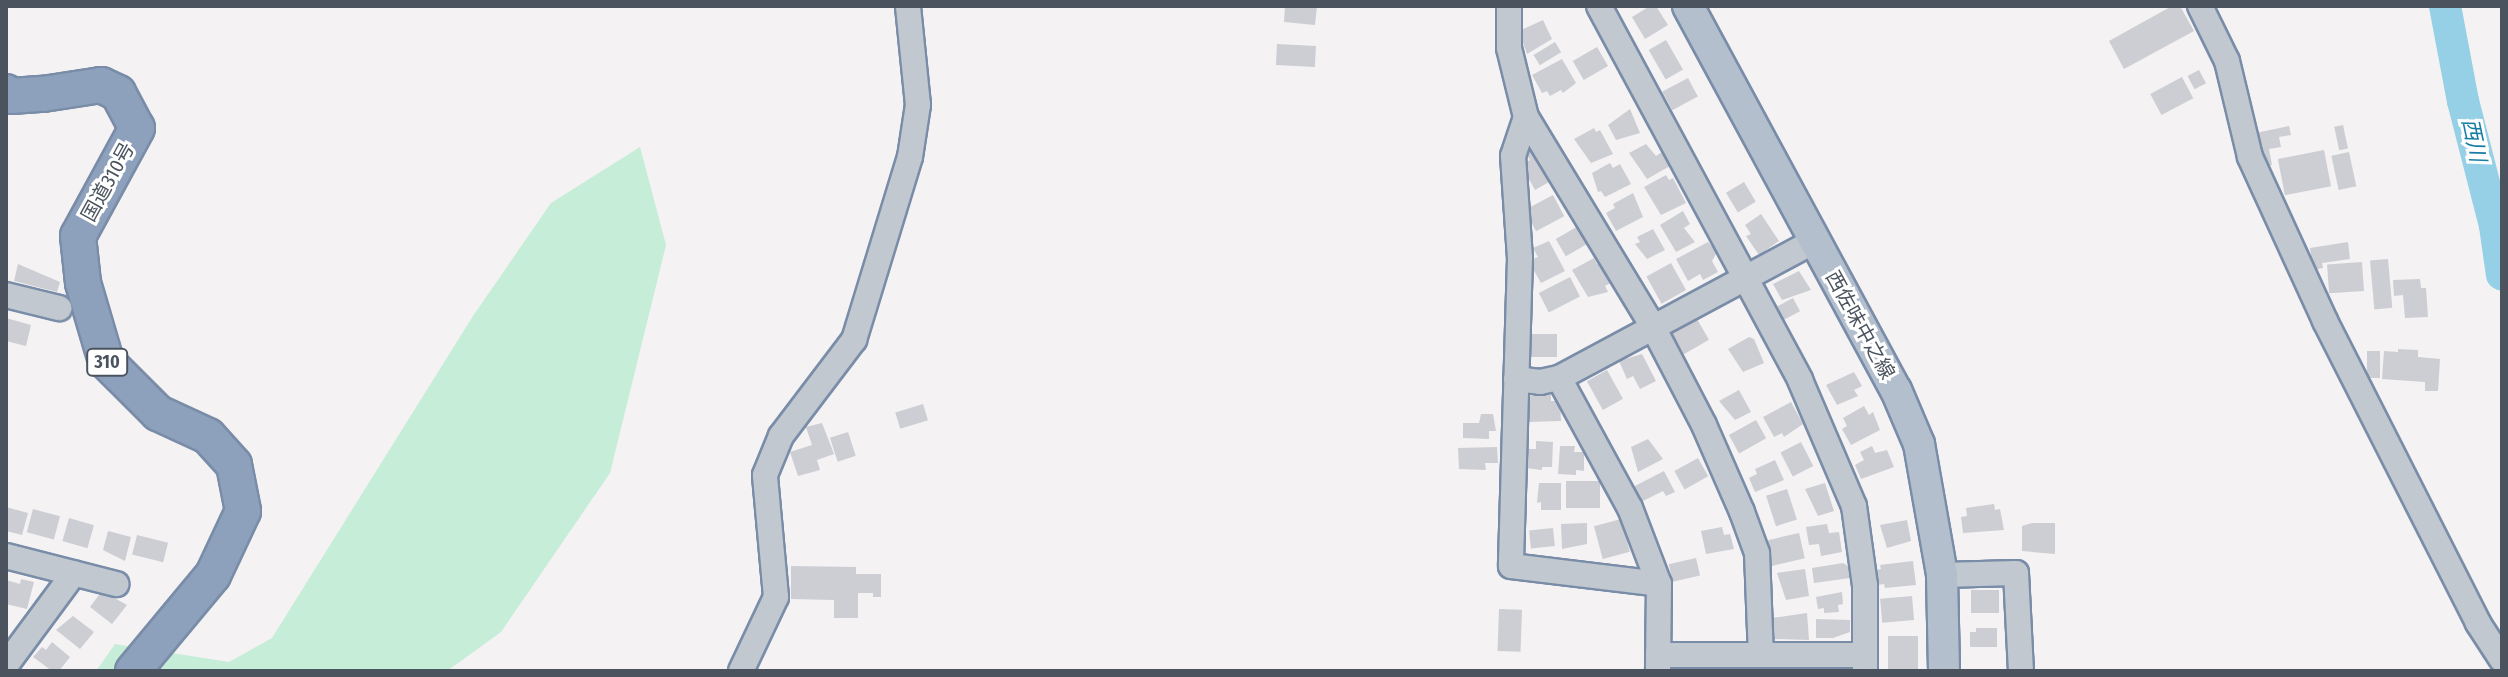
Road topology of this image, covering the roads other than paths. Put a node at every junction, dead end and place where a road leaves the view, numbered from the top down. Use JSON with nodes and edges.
{"nodes":[{"id":1,"x":1509,"y":6,"type":"edge"},
{"id":2,"x":1599,"y":6,"type":"edge"},
{"id":3,"x":1688,"y":6,"type":"edge"},
{"id":4,"x":2200,"y":6,"type":"edge"},
{"id":5,"x":905,"y":8,"type":"edge"},
{"id":6,"x":6,"y":92,"type":"edge"},
{"id":7,"x":1526,"y":117,"type":"junction"},
{"id":8,"x":1813,"y":242,"type":"junction"},
{"id":9,"x":1743,"y":278,"type":"junction"},
{"id":10,"x":6,"y":295,"type":"edge"},
{"id":11,"x":59,"y":308,"type":"dead end"},
{"id":12,"x":1653,"y":327,"type":"junction"},
{"id":13,"x":1559,"y":378,"type":"junction"},
{"id":14,"x":1516,"y":379,"type":"junction"},
{"id":15,"x":6,"y":556,"type":"edge"},
{"id":16,"x":74,"y":573,"type":"junction"},
{"id":17,"x":1942,"y":575,"type":"junction"},
{"id":18,"x":116,"y":584,"type":"dead end"},
{"id":19,"x":1659,"y":584,"type":"junction"},
{"id":20,"x":1761,"y":655,"type":"junction"},
{"id":21,"x":2502,"y":660,"type":"edge"},
{"id":22,"x":1658,"y":663,"type":"edge"},
{"id":23,"x":1865,"y":663,"type":"edge"},
{"id":24,"x":6,"y":665,"type":"edge"},
{"id":25,"x":133,"y":671,"type":"edge"},
{"id":26,"x":741,"y":671,"type":"edge"},
{"id":27,"x":1944,"y":671,"type":"edge"},
{"id":28,"x":2021,"y":671,"type":"edge"}],
"edges":[{"from":1,"to":7,"type":"street"},
{"from":2,"to":9,"type":"street"},
{"from":3,"to":8,"type":"main road","name":"西佐味中之線"},
{"from":4,"to":21,"type":"street"},
{"from":5,"to":26,"type":"street"},
{"from":6,"to":25,"type":"highway","name":"国道310号","number":"310"},
{"from":7,"to":12,"type":"street"},
{"from":7,"to":14,"type":"street"},
{"from":8,"to":9,"type":"street"},
{"from":8,"to":17,"type":"main road","name":"西佐味中之線"},
{"from":9,"to":12,"type":"street"},
{"from":9,"to":23,"type":"street"},
{"from":10,"to":11,"type":"street"},
{"from":12,"to":13,"type":"street"},
{"from":12,"to":20,"type":"street"},
{"from":13,"to":14,"type":"street"},
{"from":13,"to":19,"type":"street"},
{"from":14,"to":19,"type":"street"},
{"from":15,"to":16,"type":"street"},
{"from":16,"to":18,"type":"street"},
{"from":16,"to":24,"type":"street"},
{"from":17,"to":27,"type":"main road","name":"西佐味中之線"},
{"from":17,"to":28,"type":"street"},
{"from":19,"to":22,"type":"street"},
{"from":20,"to":22,"type":"street"},
{"from":20,"to":23,"type":"street"}]}
